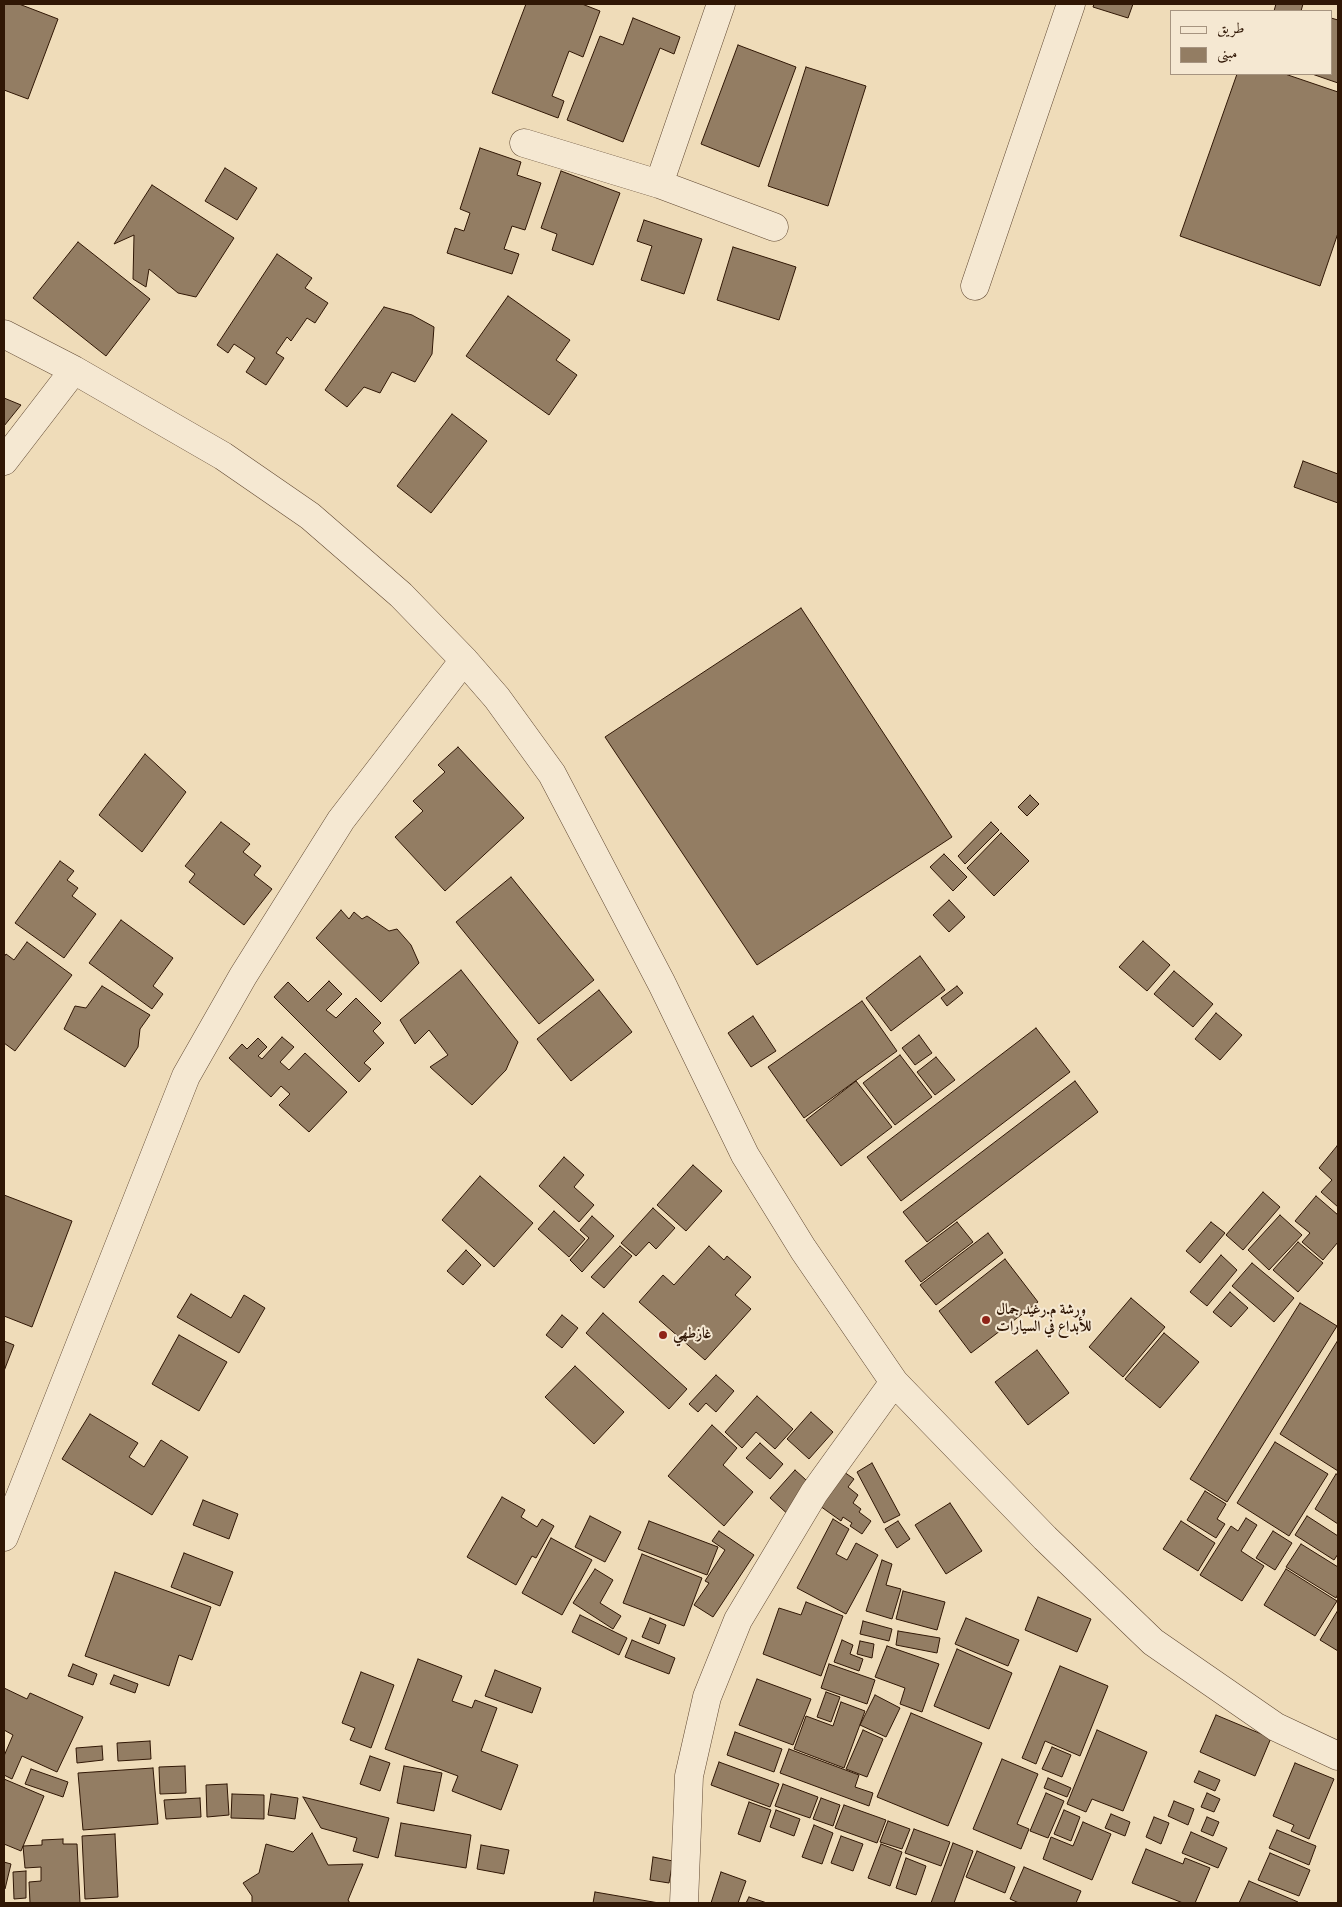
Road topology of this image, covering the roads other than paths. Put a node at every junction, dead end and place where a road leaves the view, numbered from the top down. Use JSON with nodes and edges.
{"nodes":[{"id":1,"x":721,"y":4,"type":"edge"},
{"id":2,"x":1071,"y":4,"type":"edge"},
{"id":3,"x":524,"y":144,"type":"dead end"},
{"id":4,"x":659,"y":184,"type":"junction"},
{"id":5,"x":774,"y":227,"type":"dead end"},
{"id":6,"x":975,"y":286,"type":"dead end"},
{"id":7,"x":4,"y":334,"type":"edge"},
{"id":8,"x":74,"y":370,"type":"junction"},
{"id":9,"x":4,"y":461,"type":"edge"},
{"id":10,"x":464,"y":660,"type":"junction"},
{"id":11,"x":894,"y":1382,"type":"junction"},
{"id":12,"x":4,"y":1537,"type":"edge"},
{"id":13,"x":1338,"y":1756,"type":"edge"},
{"id":14,"x":684,"y":1903,"type":"edge"}],
"edges":[{"from":1,"to":4,"type":"street"},
{"from":2,"to":6,"type":"street"},
{"from":3,"to":4,"type":"street"},
{"from":4,"to":5,"type":"street"},
{"from":7,"to":8,"type":"street"},
{"from":8,"to":9,"type":"street"},
{"from":8,"to":10,"type":"street"},
{"from":10,"to":11,"type":"street"},
{"from":10,"to":12,"type":"street"},
{"from":11,"to":13,"type":"street"},
{"from":11,"to":14,"type":"street"}]}
